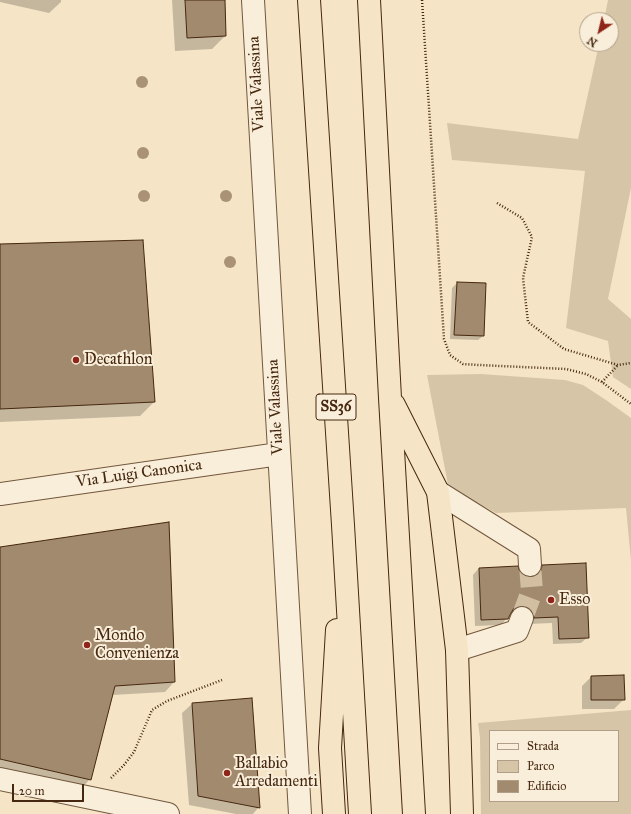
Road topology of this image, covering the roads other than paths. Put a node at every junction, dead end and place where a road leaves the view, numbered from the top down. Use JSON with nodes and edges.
{"nodes":[{"id":1,"x":252,"y":0,"type":"edge"},
{"id":2,"x":309,"y":0,"type":"edge"},
{"id":3,"x":369,"y":0,"type":"edge"},
{"id":4,"x":390,"y":398,"type":"junction"},
{"id":5,"x":279,"y":454,"type":"junction"},
{"id":6,"x":438,"y":492,"type":"junction"},
{"id":7,"x":0,"y":494,"type":"edge"},
{"id":8,"x":343,"y":525,"type":"junction"},
{"id":9,"x":530,"y":565,"type":"tunnel mouth"},
{"id":10,"x":522,"y":618,"type":"tunnel mouth"},
{"id":11,"x":457,"y":650,"type":"junction"},
{"id":12,"x":0,"y":780,"type":"edge"},
{"id":13,"x":168,"y":814,"type":"edge"},
{"id":14,"x":300,"y":814,"type":"edge"},
{"id":15,"x":334,"y":814,"type":"edge"},
{"id":16,"x":360,"y":814,"type":"edge"},
{"id":17,"x":414,"y":814,"type":"edge"},
{"id":18,"x":462,"y":814,"type":"edge"}],
"edges":[{"from":1,"to":5,"type":"street","name":"Viale Valassina"},
{"from":2,"to":8,"type":"highway","number":"SS36"},
{"from":3,"to":4,"type":"highway"},
{"from":4,"to":6,"type":"highway"},
{"from":4,"to":17,"type":"highway"},
{"from":5,"to":7,"type":"street","name":"Via Luigi Canonica"},
{"from":5,"to":14,"type":"street","name":"Viale Valassina"},
{"from":6,"to":9,"type":"street"},
{"from":6,"to":11,"type":"highway"},
{"from":8,"to":15,"type":"highway"},
{"from":8,"to":16,"type":"highway","number":"SS36"},
{"from":10,"to":11,"type":"street"},
{"from":11,"to":18,"type":"highway"},
{"from":12,"to":13,"type":"street"}]}
